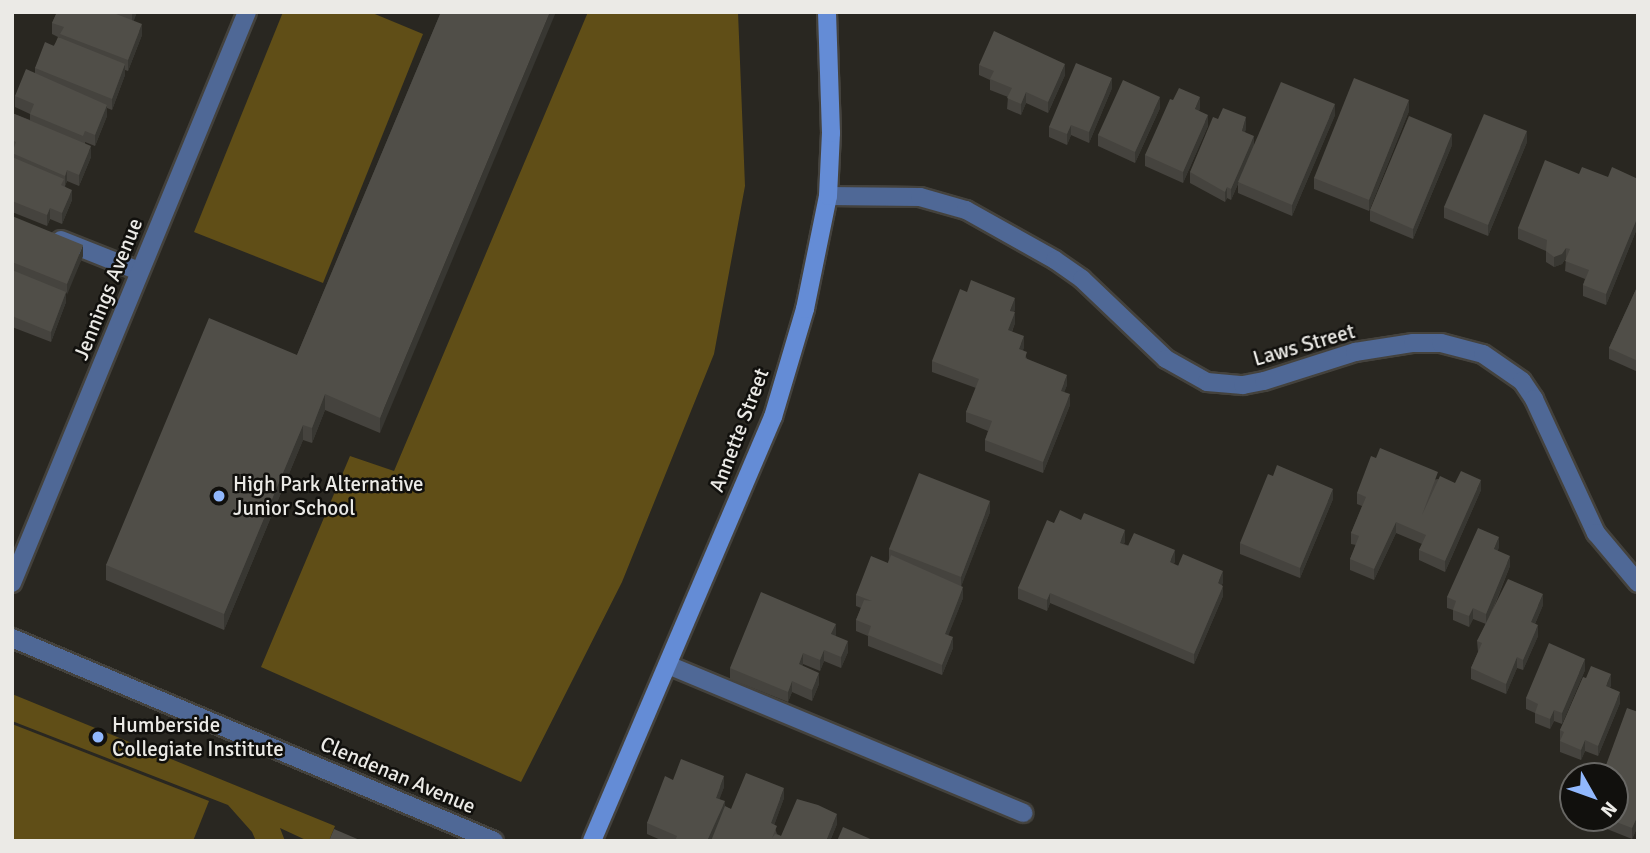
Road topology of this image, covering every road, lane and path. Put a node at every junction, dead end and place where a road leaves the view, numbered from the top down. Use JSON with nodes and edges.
{"nodes":[{"id":1,"x":247,"y":12,"type":"edge"},
{"id":2,"x":827,"y":12,"type":"edge"},
{"id":3,"x":828,"y":196,"type":"junction"},
{"id":4,"x":48,"y":234,"type":"edge"},
{"id":5,"x":139,"y":271,"type":"junction"},
{"id":6,"x":12,"y":583,"type":"edge"},
{"id":7,"x":1638,"y":583,"type":"edge"},
{"id":8,"x":12,"y":638,"type":"edge"},
{"id":9,"x":668,"y":665,"type":"junction"},
{"id":10,"x":1023,"y":813,"type":"dead end"},
{"id":11,"x":494,"y":841,"type":"edge"},
{"id":12,"x":592,"y":841,"type":"edge"}],
"edges":[{"from":1,"to":5,"type":"street","name":"Jennings Avenue"},
{"from":2,"to":3,"type":"street","name":"Annette Street"},
{"from":3,"to":7,"type":"street","name":"Laws Street"},
{"from":3,"to":9,"type":"street","name":"Annette Street"},
{"from":4,"to":5,"type":"street"},
{"from":5,"to":6,"type":"street","name":"Jennings Avenue"},
{"from":8,"to":11,"type":"street","name":"Clendenan Avenue"},
{"from":9,"to":10,"type":"street"},
{"from":9,"to":12,"type":"street","name":"Annette Street"}]}
